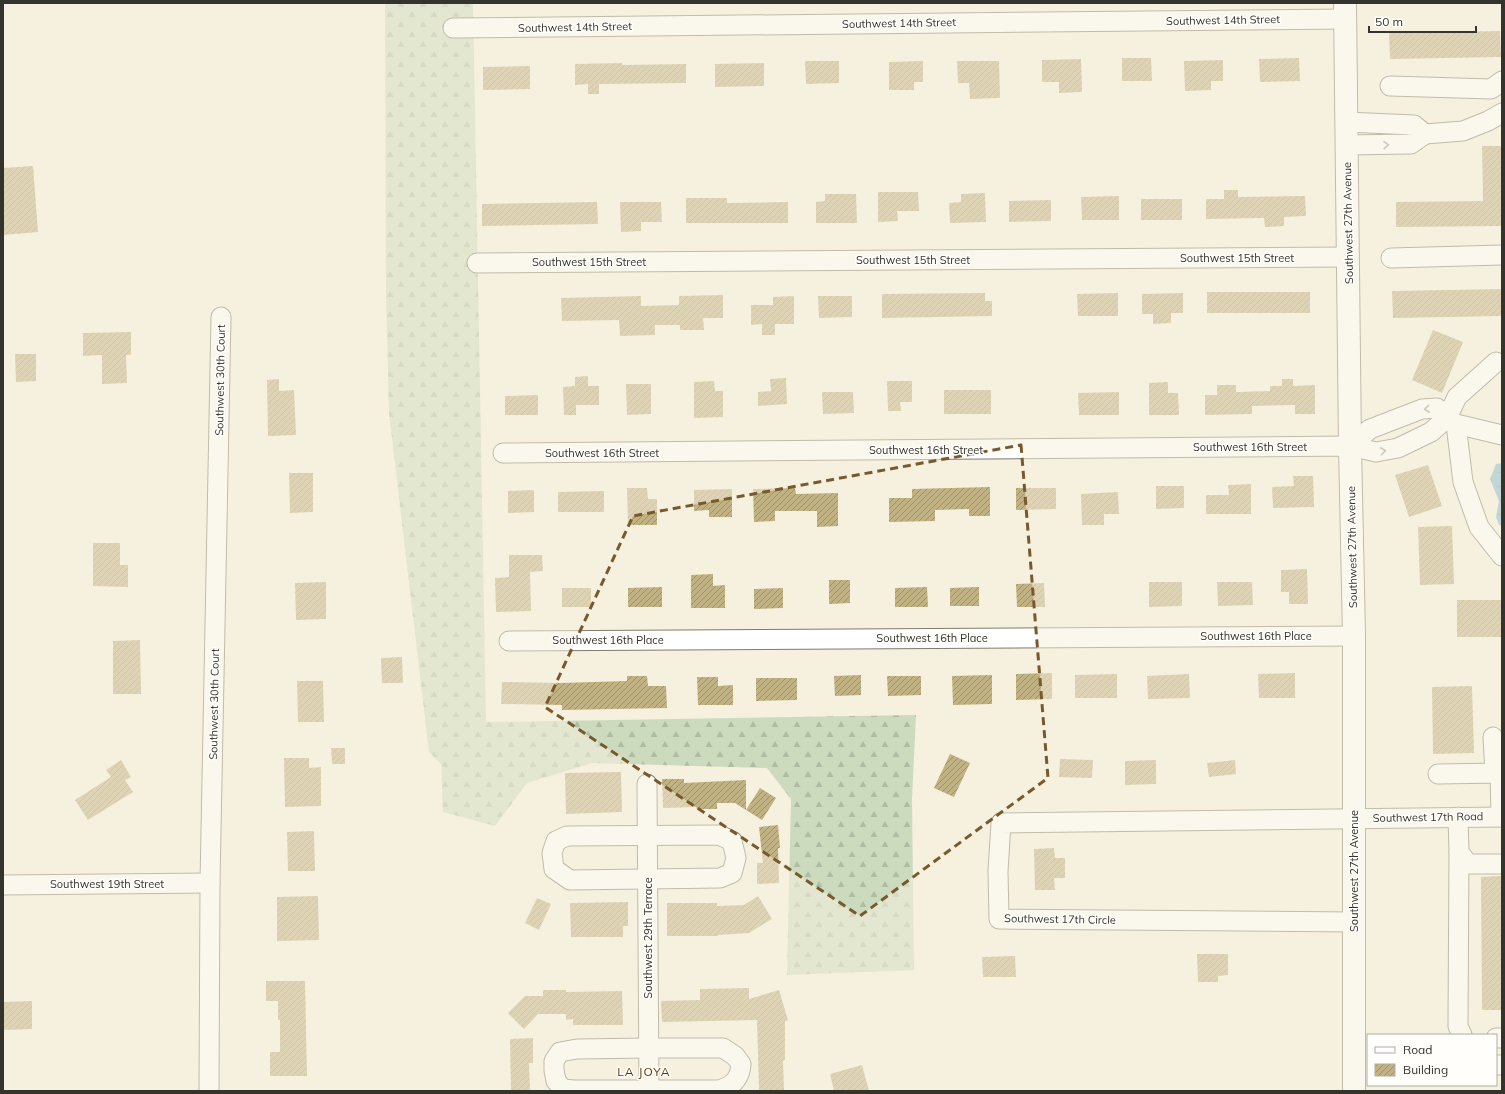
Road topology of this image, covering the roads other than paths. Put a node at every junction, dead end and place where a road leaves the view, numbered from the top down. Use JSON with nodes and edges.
{"nodes":[{"id":1,"x":1345,"y":11,"type":"edge"},
{"id":2,"x":453,"y":28,"type":"dead end"},
{"id":3,"x":1497,"y":85,"type":"edge"},
{"id":4,"x":1390,"y":86,"type":"dead end"},
{"id":5,"x":1502,"y":113,"type":"edge"},
{"id":6,"x":1346,"y":122,"type":"junction"},
{"id":7,"x":1425,"y":134,"type":"junction"},
{"id":8,"x":1347,"y":145,"type":"junction"},
{"id":9,"x":1502,"y":255,"type":"edge"},
{"id":10,"x":1348,"y":257,"type":"junction"},
{"id":11,"x":1391,"y":258,"type":"dead end"},
{"id":12,"x":477,"y":263,"type":"dead end"},
{"id":13,"x":221,"y":317,"type":"dead end"},
{"id":14,"x":1496,"y":362,"type":"dead end"},
{"id":15,"x":1404,"y":416,"type":"junction"},
{"id":16,"x":1452,"y":421,"type":"junction"},
{"id":17,"x":1502,"y":434,"type":"edge"},
{"id":18,"x":1415,"y":440,"type":"junction"},
{"id":19,"x":1350,"y":446,"type":"junction"},
{"id":20,"x":503,"y":454,"type":"dead end"},
{"id":21,"x":1502,"y":556,"type":"edge"},
{"id":22,"x":1354,"y":636,"type":"junction"},
{"id":23,"x":509,"y":641,"type":"dead end"},
{"id":24,"x":1493,"y":737,"type":"dead end"},
{"id":25,"x":1494,"y":773,"type":"junction"},
{"id":26,"x":1438,"y":774,"type":"dead end"},
{"id":27,"x":647,"y":784,"type":"dead end"},
{"id":28,"x":1458,"y":817,"type":"junction"},
{"id":29,"x":1501,"y":817,"type":"edge"},
{"id":30,"x":1354,"y":818,"type":"junction"},
{"id":31,"x":648,"y":835,"type":"junction"},
{"id":32,"x":1459,"y":852,"type":"junction"},
{"id":33,"x":1502,"y":864,"type":"edge"},
{"id":34,"x":648,"y":880,"type":"junction"},
{"id":35,"x":210,"y":883,"type":"junction"},
{"id":36,"x":3,"y":885,"type":"edge"},
{"id":37,"x":1354,"y":922,"type":"junction"},
{"id":38,"x":1462,"y":1034,"type":"edge"},
{"id":39,"x":648,"y":1048,"type":"junction"},
{"id":40,"x":1359,"y":1077,"type":"edge"},
{"id":41,"x":649,"y":1090,"type":"edge"},
{"id":42,"x":209,"y":1091,"type":"edge"}],
"edges":[{"from":1,"to":2,"type":"street","name":"Southwest 14th Street"},
{"from":1,"to":6,"type":"main road","name":"Southwest 27th Avenue"},
{"from":3,"to":4,"type":"street"},
{"from":3,"to":5,"type":"street"},
{"from":5,"to":7,"type":"street"},
{"from":6,"to":7,"type":"street"},
{"from":6,"to":8,"type":"main road","name":"Southwest 27th Avenue"},
{"from":8,"to":7,"type":"street","one_way":true},
{"from":8,"to":10,"type":"main road","name":"Southwest 27th Avenue"},
{"from":9,"to":11,"type":"street"},
{"from":10,"to":12,"type":"street","name":"Southwest 15th Street"},
{"from":10,"to":19,"type":"main road","name":"Southwest 27th Avenue"},
{"from":13,"to":35,"type":"street","name":"Southwest 30th Court"},
{"from":14,"to":16,"type":"street"},
{"from":16,"to":15,"type":"street","one_way":true},
{"from":15,"to":18,"type":"street"},
{"from":15,"to":19,"type":"street"},
{"from":16,"to":17,"type":"street"},
{"from":16,"to":18,"type":"street","name":"Southwest 16th Street"},
{"from":16,"to":21,"type":"street"},
{"from":19,"to":18,"type":"street","name":"Southwest 16th Street","one_way":true},
{"from":19,"to":20,"type":"street","name":"Southwest 16th Street"},
{"from":19,"to":22,"type":"main road","name":"Southwest 27th Avenue"},
{"from":22,"to":23,"type":"street","name":"Southwest 16th Place"},
{"from":22,"to":30,"type":"main road","name":"Southwest 27th Avenue"},
{"from":24,"to":25,"type":"street"},
{"from":25,"to":26,"type":"street"},
{"from":25,"to":29,"type":"street"},
{"from":27,"to":31,"type":"street","name":"Southwest 29th Terrace"},
{"from":28,"to":29,"type":"street","name":"Southwest 17th Road"},
{"from":28,"to":30,"type":"street","name":"Southwest 17th Road"},
{"from":28,"to":32,"type":"street"},
{"from":30,"to":37,"type":"main road","name":"Southwest 27th Avenue"},
{"from":30,"to":37,"type":"street","name":"Southwest 17th Circle"},
{"from":31,"to":34,"type":"street","name":"Southwest 29th Terrace"},
{"from":31,"to":34,"type":"street"},
{"from":31,"to":34,"type":"street"},
{"from":32,"to":33,"type":"street"},
{"from":32,"to":38,"type":"street"},
{"from":34,"to":39,"type":"street","name":"Southwest 29th Terrace"},
{"from":35,"to":36,"type":"street","name":"Southwest 19th Street"},
{"from":35,"to":42,"type":"street","name":"Southwest 30th Court"},
{"from":37,"to":40,"type":"main road","name":"Southwest 27th Avenue"},
{"from":39,"to":41,"type":"street","name":"Southwest 29th Terrace"},
{"from":39,"to":41,"type":"street"},
{"from":39,"to":41,"type":"street"}]}
